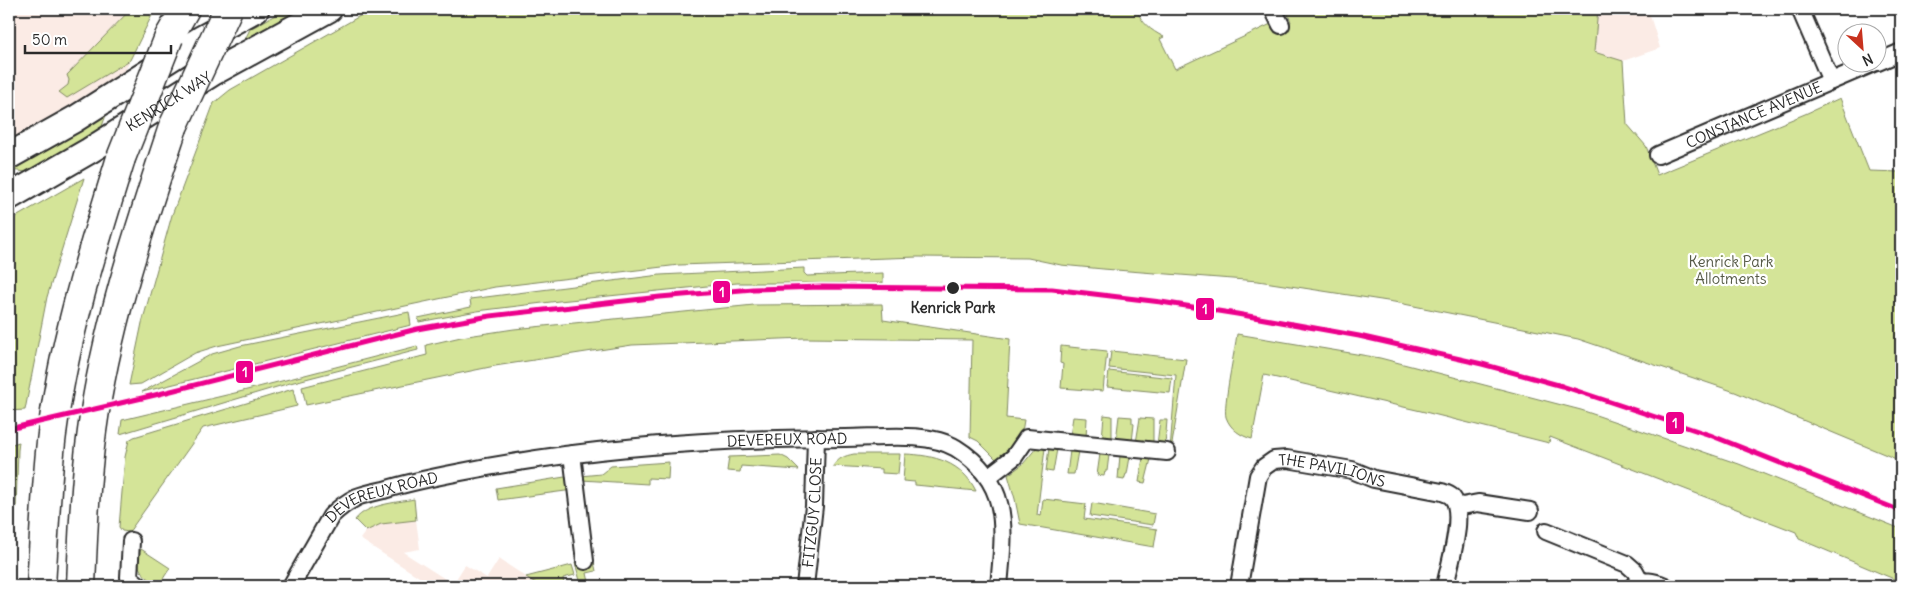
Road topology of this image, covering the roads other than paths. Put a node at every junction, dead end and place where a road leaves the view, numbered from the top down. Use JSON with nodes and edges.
{"nodes":[{"id":1,"x":185,"y":9,"type":"edge"},
{"id":2,"x":228,"y":9,"type":"edge"},
{"id":3,"x":256,"y":9,"type":"edge"},
{"id":4,"x":329,"y":9,"type":"edge"},
{"id":5,"x":1273,"y":9,"type":"edge"},
{"id":6,"x":1800,"y":9,"type":"edge"},
{"id":7,"x":1281,"y":25,"type":"dead end"},
{"id":8,"x":1901,"y":52,"type":"edge"},
{"id":9,"x":1888,"y":57,"type":"edge"},
{"id":10,"x":1853,"y":72,"type":"edge"},
{"id":11,"x":1831,"y":81,"type":"junction"},
{"id":12,"x":1658,"y":155,"type":"dead end"},
{"id":13,"x":9,"y":156,"type":"edge"},
{"id":14,"x":9,"y":197,"type":"edge"},
{"id":15,"x":816,"y":438,"type":"junction"},
{"id":16,"x":1167,"y":452,"type":"dead end"},
{"id":17,"x":572,"y":454,"type":"junction"},
{"id":18,"x":988,"y":477,"type":"junction"},
{"id":19,"x":1457,"y":507,"type":"junction"},
{"id":20,"x":1530,"y":511,"type":"dead end"},
{"id":21,"x":1546,"y":532,"type":"dead end"},
{"id":22,"x":131,"y":541,"type":"dead end"},
{"id":23,"x":585,"y":561,"type":"dead end"},
{"id":24,"x":1637,"y":584,"type":"edge"},
{"id":25,"x":41,"y":586,"type":"edge"},
{"id":26,"x":81,"y":586,"type":"edge"},
{"id":27,"x":140,"y":586,"type":"edge"},
{"id":28,"x":291,"y":586,"type":"edge"},
{"id":29,"x":804,"y":586,"type":"edge"},
{"id":30,"x":999,"y":586,"type":"edge"},
{"id":31,"x":1239,"y":586,"type":"edge"},
{"id":32,"x":1445,"y":586,"type":"edge"},
{"id":33,"x":1665,"y":586,"type":"edge"}],
"edges":[{"from":1,"to":25,"type":"highway","bridge":true},
{"from":2,"to":26,"type":"highway","bridge":true},
{"from":3,"to":13,"type":"main road"},
{"from":4,"to":14,"type":"main road","name":"KENRICK WAY"},
{"from":5,"to":7,"type":"street"},
{"from":6,"to":11,"type":"street"},
{"from":8,"to":9,"type":"street","name":"CONSTANCE AVENUE"},
{"from":10,"to":11,"type":"street","name":"CONSTANCE AVENUE"},
{"from":11,"to":12,"type":"street","name":"CONSTANCE AVENUE"},
{"from":15,"to":17,"type":"street","name":"DEVEREUX ROAD"},
{"from":15,"to":18,"type":"street","name":"DEVEREUX ROAD"},
{"from":15,"to":29,"type":"street","name":"FITZGUY CLOSE"},
{"from":16,"to":18,"type":"street"},
{"from":17,"to":23,"type":"street"},
{"from":17,"to":28,"type":"street","name":"DEVEREUX ROAD"},
{"from":18,"to":30,"type":"street","name":"DEVEREUX ROAD"},
{"from":19,"to":20,"type":"street"},
{"from":19,"to":31,"type":"street","name":"THE PAVILIONS"},
{"from":19,"to":32,"type":"street"},
{"from":21,"to":24,"type":"street"},
{"from":22,"to":27,"type":"street"},
{"from":24,"to":33,"type":"street"}]}
